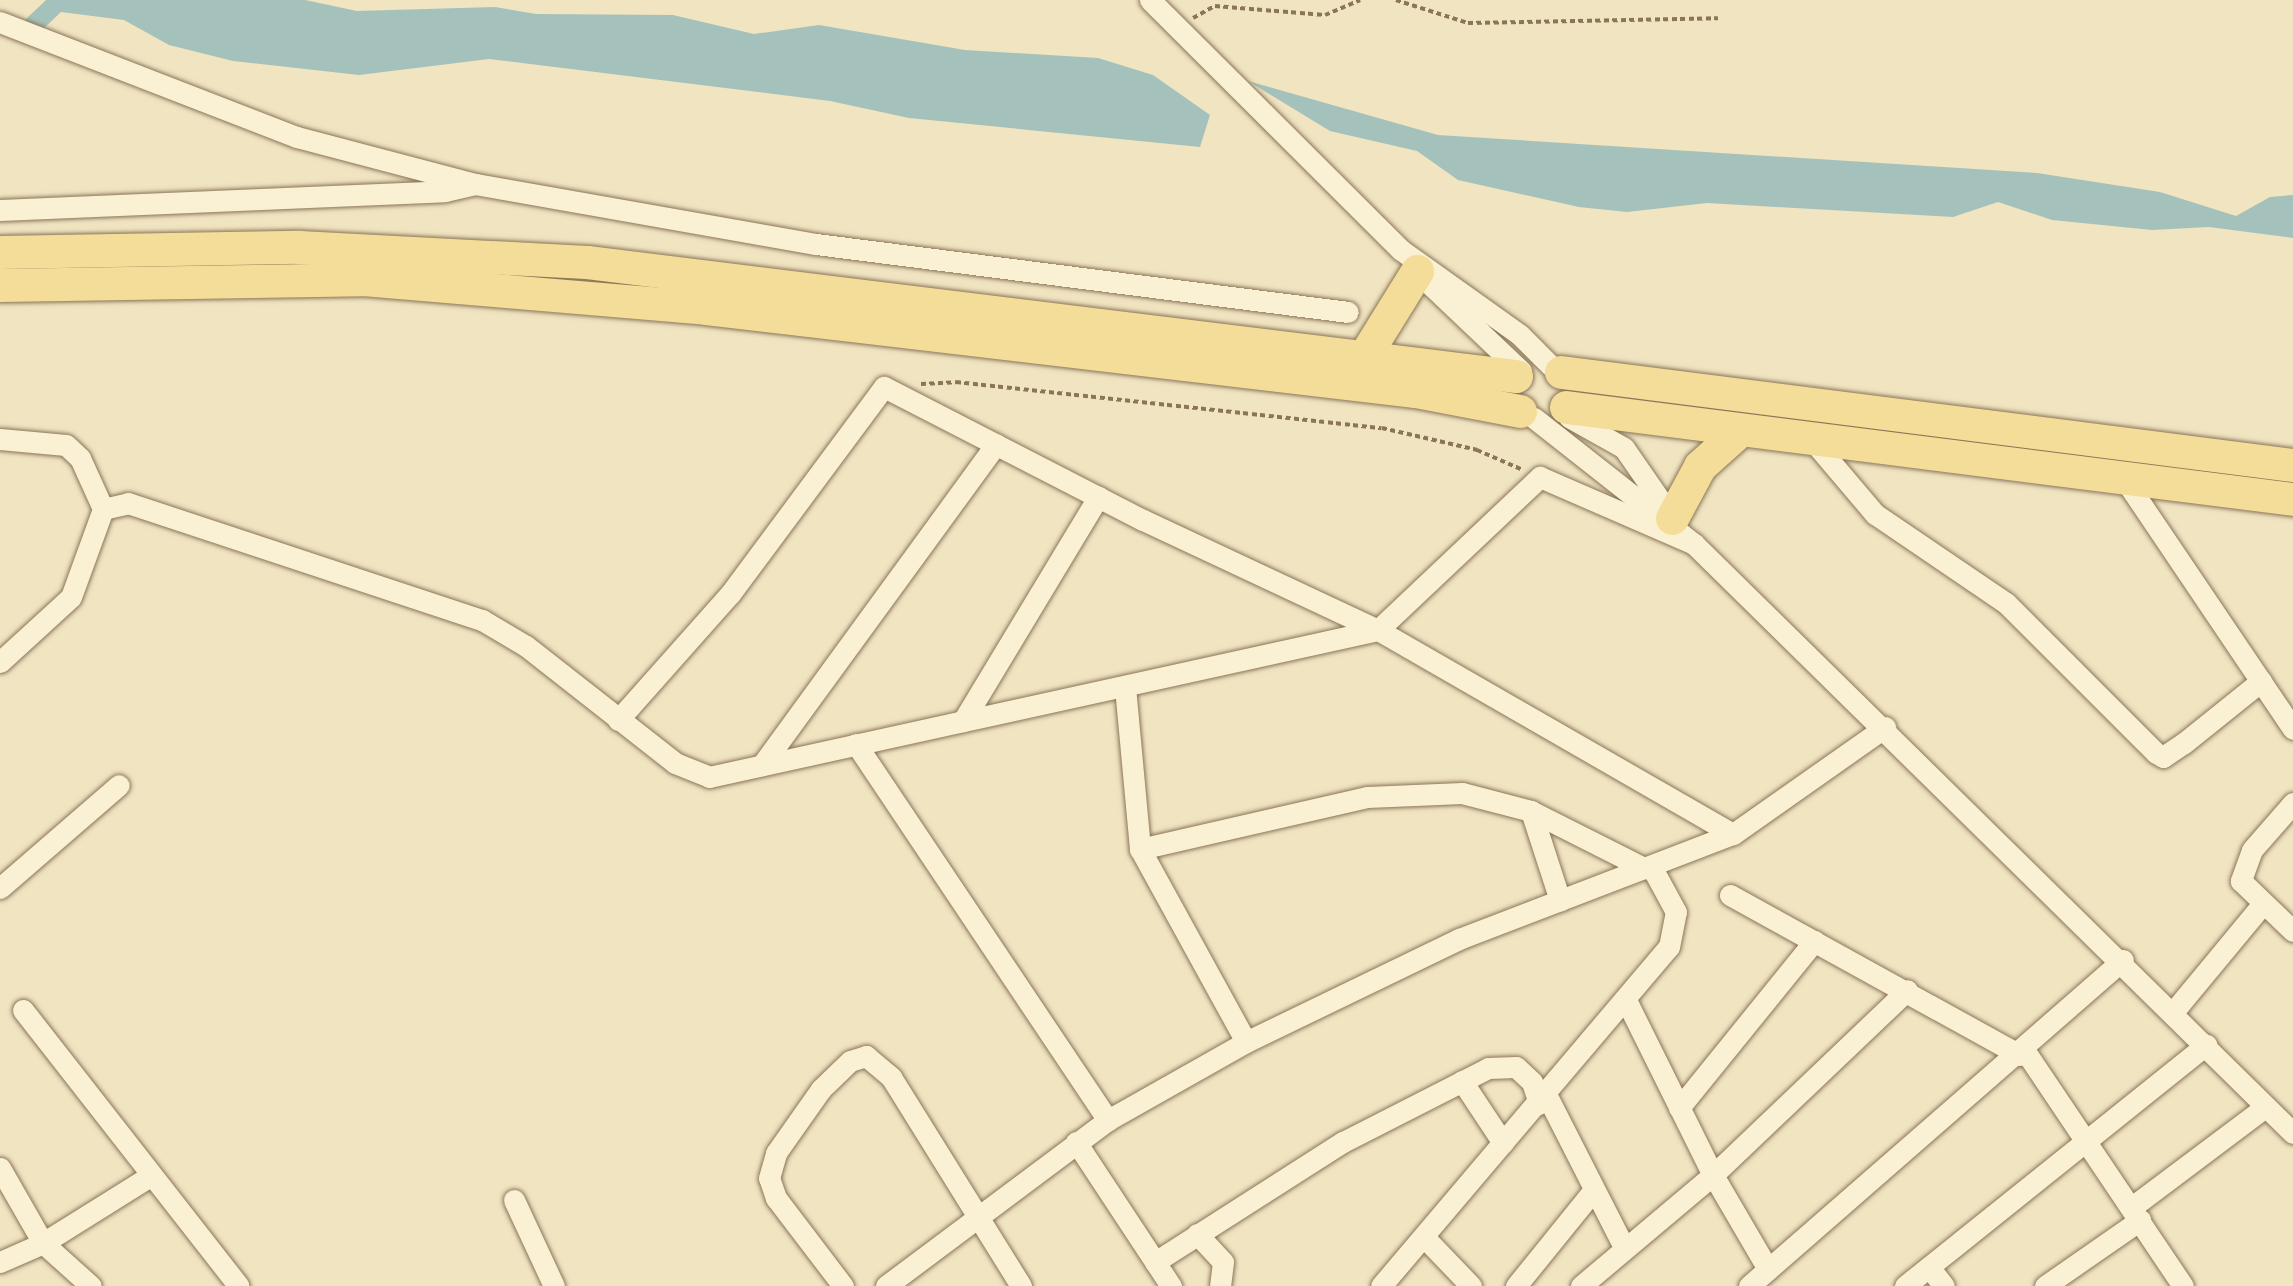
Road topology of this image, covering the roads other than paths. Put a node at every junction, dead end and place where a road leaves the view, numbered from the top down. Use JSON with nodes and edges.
{"nodes":[{"id":1,"x":1150,"y":0,"type":"edge"},
{"id":2,"x":0,"y":22,"type":"edge"},
{"id":3,"x":475,"y":184,"type":"junction"},
{"id":4,"x":0,"y":210,"type":"edge"},
{"id":5,"x":0,"y":252,"type":"edge"},
{"id":6,"x":1409,"y":260,"type":"junction"},
{"id":7,"x":0,"y":285,"type":"edge"},
{"id":8,"x":1348,"y":312,"type":"dead end"},
{"id":9,"x":1365,"y":355,"type":"junction"},
{"id":10,"x":1537,"y":371,"type":"junction"},
{"id":11,"x":1545,"y":413,"type":"junction"},
{"id":12,"x":1738,"y":432,"type":"junction"},
{"id":13,"x":0,"y":439,"type":"edge"},
{"id":14,"x":1813,"y":441,"type":"junction"},
{"id":15,"x":996,"y":444,"type":"junction"},
{"id":16,"x":2293,"y":466,"type":"edge"},
{"id":17,"x":2125,"y":480,"type":"junction"},
{"id":18,"x":1098,"y":497,"type":"junction"},
{"id":19,"x":2293,"y":499,"type":"edge"},
{"id":20,"x":103,"y":509,"type":"junction"},
{"id":21,"x":1673,"y":521,"type":"junction"},
{"id":22,"x":1694,"y":544,"type":"junction"},
{"id":23,"x":1378,"y":630,"type":"junction"},
{"id":24,"x":0,"y":662,"type":"edge"},
{"id":25,"x":2260,"y":681,"type":"junction"},
{"id":26,"x":1125,"y":687,"type":"junction"},
{"id":27,"x":618,"y":720,"type":"junction"},
{"id":28,"x":963,"y":721,"type":"junction"},
{"id":29,"x":1885,"y":727,"type":"junction"},
{"id":30,"x":2293,"y":729,"type":"edge"},
{"id":31,"x":856,"y":744,"type":"junction"},
{"id":32,"x":762,"y":765,"type":"junction"},
{"id":33,"x":119,"y":785,"type":"dead end"},
{"id":34,"x":2293,"y":803,"type":"edge"},
{"id":35,"x":1531,"y":811,"type":"junction"},
{"id":36,"x":1732,"y":834,"type":"junction"},
{"id":37,"x":1140,"y":849,"type":"junction"},
{"id":38,"x":1648,"y":867,"type":"junction"},
{"id":39,"x":0,"y":888,"type":"edge"},
{"id":40,"x":1730,"y":895,"type":"dead end"},
{"id":41,"x":1560,"y":900,"type":"junction"},
{"id":42,"x":2261,"y":906,"type":"junction"},
{"id":43,"x":2293,"y":931,"type":"edge"},
{"id":44,"x":1814,"y":941,"type":"junction"},
{"id":45,"x":2123,"y":960,"type":"junction"},
{"id":46,"x":1907,"y":990,"type":"junction"},
{"id":47,"x":1626,"y":1000,"type":"junction"},
{"id":48,"x":23,"y":1010,"type":"dead end"},
{"id":49,"x":2174,"y":1011,"type":"junction"},
{"id":50,"x":1246,"y":1042,"type":"junction"},
{"id":51,"x":2206,"y":1045,"type":"junction"},
{"id":52,"x":2022,"y":1053,"type":"junction"},
{"id":53,"x":1462,"y":1081,"type":"junction"},
{"id":54,"x":1543,"y":1100,"type":"junction"},
{"id":55,"x":1679,"y":1108,"type":"junction"},
{"id":56,"x":2264,"y":1108,"type":"junction"},
{"id":57,"x":1108,"y":1120,"type":"junction"},
{"id":58,"x":2293,"y":1133,"type":"edge"},
{"id":59,"x":2086,"y":1136,"type":"junction"},
{"id":60,"x":1076,"y":1142,"type":"junction"},
{"id":61,"x":1503,"y":1143,"type":"junction"},
{"id":62,"x":0,"y":1168,"type":"edge"},
{"id":63,"x":152,"y":1175,"type":"junction"},
{"id":64,"x":1713,"y":1175,"type":"junction"},
{"id":65,"x":1593,"y":1191,"type":"junction"},
{"id":66,"x":514,"y":1200,"type":"dead end"},
{"id":67,"x":2136,"y":1214,"type":"junction"},
{"id":68,"x":975,"y":1215,"type":"junction"},
{"id":69,"x":1197,"y":1234,"type":"junction"},
{"id":70,"x":1426,"y":1238,"type":"junction"},
{"id":71,"x":43,"y":1243,"type":"junction"},
{"id":72,"x":1624,"y":1247,"type":"junction"},
{"id":73,"x":0,"y":1262,"type":"edge"},
{"id":74,"x":1155,"y":1262,"type":"junction"},
{"id":75,"x":1929,"y":1268,"type":"junction"},
{"id":76,"x":1756,"y":1281,"type":"edge"},
{"id":77,"x":91,"y":1286,"type":"edge"},
{"id":78,"x":239,"y":1286,"type":"edge"},
{"id":79,"x":554,"y":1286,"type":"edge"},
{"id":80,"x":843,"y":1286,"type":"edge"},
{"id":81,"x":887,"y":1286,"type":"edge"},
{"id":82,"x":1021,"y":1286,"type":"edge"},
{"id":83,"x":1171,"y":1286,"type":"edge"},
{"id":84,"x":1220,"y":1286,"type":"edge"},
{"id":85,"x":1381,"y":1286,"type":"edge"},
{"id":86,"x":1471,"y":1286,"type":"edge"},
{"id":87,"x":1516,"y":1286,"type":"edge"},
{"id":88,"x":1581,"y":1286,"type":"edge"},
{"id":89,"x":1905,"y":1286,"type":"edge"},
{"id":90,"x":1944,"y":1286,"type":"edge"},
{"id":91,"x":2045,"y":1286,"type":"edge"},
{"id":92,"x":2183,"y":1286,"type":"edge"}],
"edges":[{"from":1,"to":6,"type":"street"},
{"from":2,"to":3,"type":"street"},
{"from":3,"to":4,"type":"street"},
{"from":3,"to":8,"type":"street"},
{"from":5,"to":9,"type":"main road"},
{"from":6,"to":9,"type":"main road"},
{"from":6,"to":10,"type":"street"},
{"from":6,"to":10,"type":"street"},
{"from":7,"to":11,"type":"main road"},
{"from":9,"to":10,"type":"main road"},
{"from":10,"to":11,"type":"main road"},
{"from":10,"to":11,"type":"main road"},
{"from":10,"to":16,"type":"main road"},
{"from":11,"to":12,"type":"main road"},
{"from":11,"to":21,"type":"street"},
{"from":11,"to":21,"type":"street"},
{"from":12,"to":14,"type":"main road"},
{"from":12,"to":21,"type":"main road"},
{"from":13,"to":20,"type":"street"},
{"from":14,"to":17,"type":"main road"},
{"from":14,"to":25,"type":"street"},
{"from":15,"to":18,"type":"street"},
{"from":15,"to":27,"type":"street"},
{"from":15,"to":32,"type":"street"},
{"from":17,"to":19,"type":"main road"},
{"from":17,"to":25,"type":"street"},
{"from":18,"to":23,"type":"street"},
{"from":18,"to":28,"type":"street"},
{"from":20,"to":24,"type":"street"},
{"from":20,"to":27,"type":"street"},
{"from":21,"to":22,"type":"street"},
{"from":22,"to":23,"type":"street"},
{"from":22,"to":29,"type":"street"},
{"from":23,"to":26,"type":"street"},
{"from":23,"to":36,"type":"street"},
{"from":25,"to":30,"type":"street"},
{"from":26,"to":28,"type":"street"},
{"from":26,"to":37,"type":"street"},
{"from":27,"to":32,"type":"street"},
{"from":28,"to":31,"type":"street"},
{"from":29,"to":36,"type":"street"},
{"from":29,"to":45,"type":"street"},
{"from":31,"to":32,"type":"street"},
{"from":31,"to":57,"type":"street"},
{"from":33,"to":39,"type":"street"},
{"from":34,"to":42,"type":"street"},
{"from":35,"to":37,"type":"street"},
{"from":35,"to":38,"type":"street"},
{"from":35,"to":41,"type":"street"},
{"from":36,"to":38,"type":"street"},
{"from":37,"to":50,"type":"street"},
{"from":38,"to":41,"type":"street"},
{"from":38,"to":47,"type":"street"},
{"from":40,"to":44,"type":"street"},
{"from":41,"to":50,"type":"street"},
{"from":42,"to":43,"type":"street"},
{"from":42,"to":49,"type":"street"},
{"from":44,"to":46,"type":"street"},
{"from":44,"to":55,"type":"street"},
{"from":45,"to":49,"type":"street"},
{"from":45,"to":52,"type":"street"},
{"from":46,"to":52,"type":"street"},
{"from":46,"to":64,"type":"street"},
{"from":47,"to":54,"type":"street"},
{"from":47,"to":55,"type":"street"},
{"from":48,"to":63,"type":"street"},
{"from":49,"to":51,"type":"street"},
{"from":50,"to":57,"type":"street"},
{"from":51,"to":56,"type":"street"},
{"from":51,"to":59,"type":"street"},
{"from":52,"to":59,"type":"street"},
{"from":52,"to":76,"type":"street"},
{"from":53,"to":54,"type":"street"},
{"from":53,"to":61,"type":"street"},
{"from":53,"to":69,"type":"street"},
{"from":54,"to":61,"type":"street"},
{"from":54,"to":65,"type":"street"},
{"from":55,"to":64,"type":"street"},
{"from":56,"to":58,"type":"street"},
{"from":56,"to":67,"type":"street"},
{"from":57,"to":60,"type":"street"},
{"from":59,"to":67,"type":"street"},
{"from":59,"to":75,"type":"street"},
{"from":60,"to":68,"type":"street"},
{"from":60,"to":74,"type":"street"},
{"from":61,"to":70,"type":"street"},
{"from":62,"to":71,"type":"street"},
{"from":63,"to":71,"type":"street"},
{"from":63,"to":78,"type":"street"},
{"from":64,"to":72,"type":"street"},
{"from":64,"to":76,"type":"street"},
{"from":65,"to":72,"type":"street"},
{"from":65,"to":87,"type":"street"},
{"from":66,"to":79,"type":"street"},
{"from":67,"to":91,"type":"street"},
{"from":67,"to":92,"type":"street"},
{"from":68,"to":80,"type":"street"},
{"from":68,"to":81,"type":"street"},
{"from":68,"to":82,"type":"street"},
{"from":69,"to":74,"type":"street"},
{"from":69,"to":84,"type":"street"},
{"from":70,"to":85,"type":"street"},
{"from":70,"to":86,"type":"street"},
{"from":71,"to":73,"type":"street"},
{"from":71,"to":77,"type":"street"},
{"from":72,"to":88,"type":"street"},
{"from":74,"to":83,"type":"street"},
{"from":75,"to":89,"type":"street"},
{"from":75,"to":90,"type":"street"}]}
